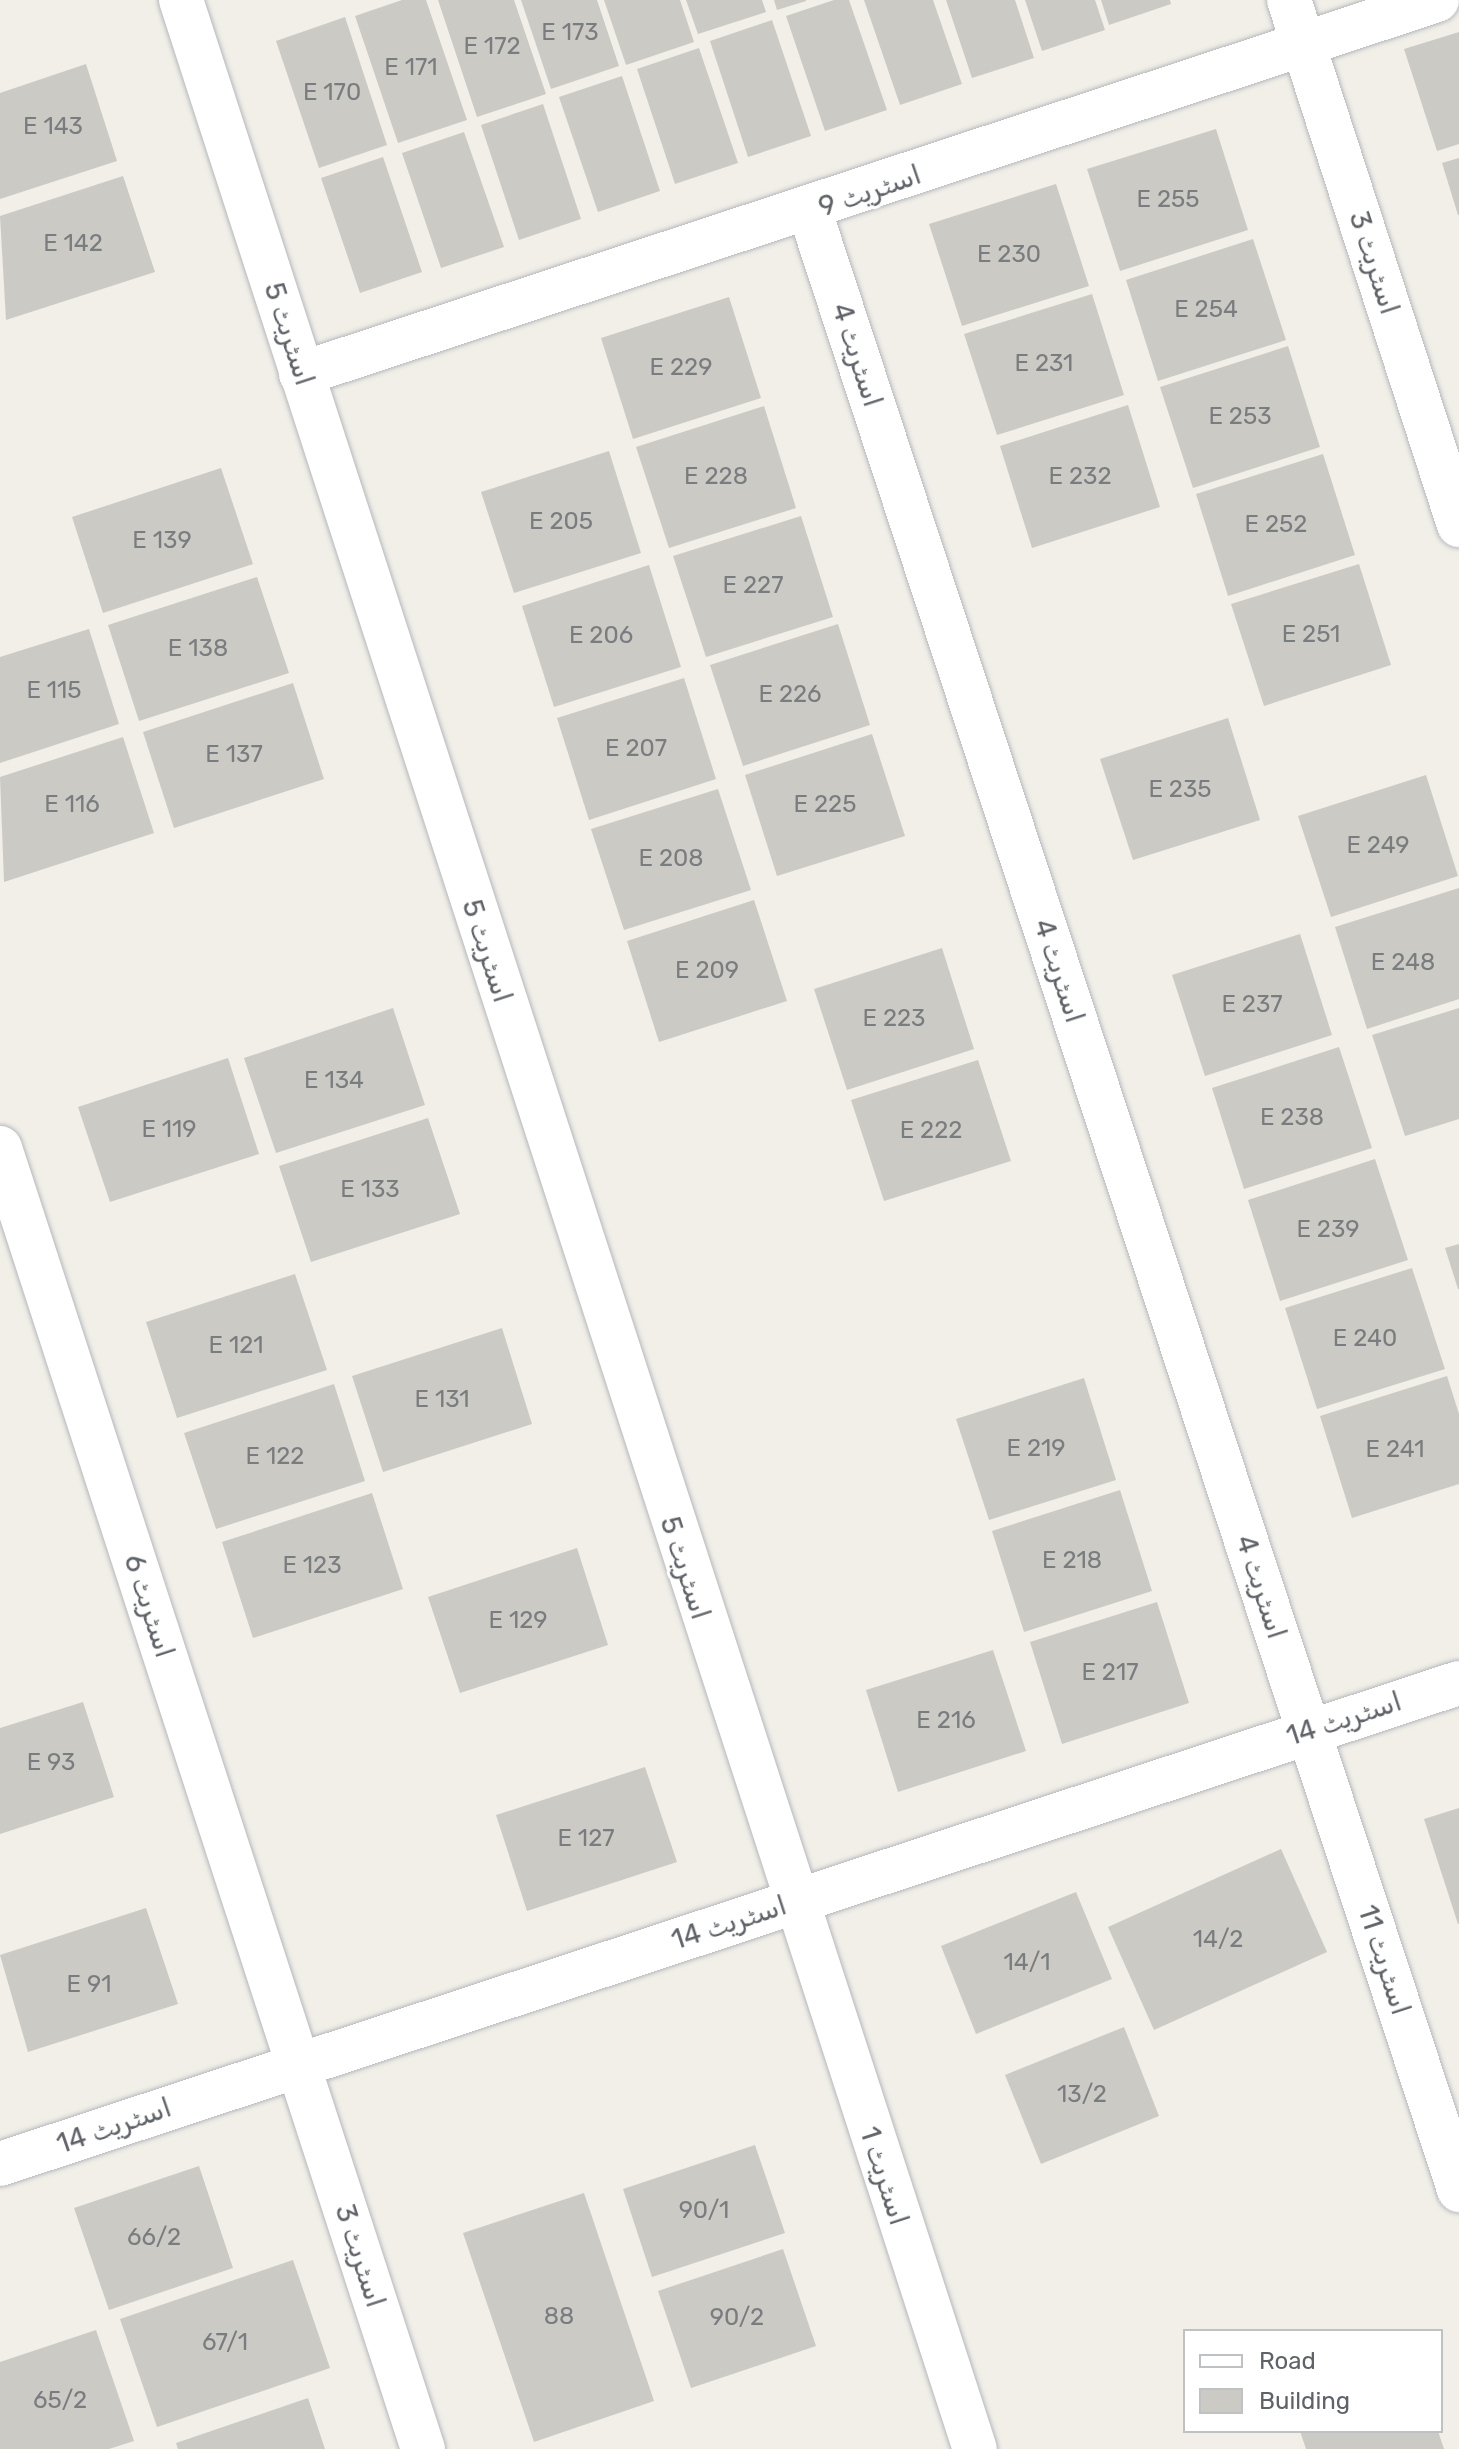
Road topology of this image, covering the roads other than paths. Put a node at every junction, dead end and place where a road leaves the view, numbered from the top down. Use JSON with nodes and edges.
{"nodes":[{"id":1,"x":181,"y":0,"type":"edge"},
{"id":2,"x":1289,"y":0,"type":"edge"},
{"id":3,"x":1437,"y":0,"type":"edge"},
{"id":4,"x":1302,"y":41,"type":"junction"},
{"id":5,"x":810,"y":212,"type":"junction"},
{"id":6,"x":301,"y":374,"type":"junction"},
{"id":7,"x":1459,"y":525,"type":"edge"},
{"id":8,"x":0,"y":1148,"type":"edge"},
{"id":9,"x":1459,"y":1683,"type":"edge"},
{"id":10,"x":1308,"y":1730,"type":"junction"},
{"id":11,"x":793,"y":1902,"type":"junction"},
{"id":12,"x":298,"y":2063,"type":"junction"},
{"id":13,"x":0,"y":2164,"type":"edge"},
{"id":14,"x":1459,"y":2190,"type":"edge"},
{"id":15,"x":423,"y":2449,"type":"edge"},
{"id":16,"x":975,"y":2449,"type":"edge"}],
"edges":[{"from":1,"to":6,"type":"street","name":"اسٹریٹ 5"},
{"from":2,"to":4,"type":"street","name":"اسٹریٹ 3"},
{"from":3,"to":4,"type":"street","name":"اسٹریٹ 9"},
{"from":4,"to":5,"type":"street","name":"اسٹریٹ 9"},
{"from":4,"to":7,"type":"street","name":"اسٹریٹ 3"},
{"from":5,"to":6,"type":"street","name":"اسٹریٹ 9"},
{"from":5,"to":10,"type":"street","name":"اسٹریٹ 4"},
{"from":6,"to":11,"type":"street","name":"اسٹریٹ 5"},
{"from":8,"to":12,"type":"street","name":"اسٹریٹ 6"},
{"from":9,"to":10,"type":"street","name":"اسٹریٹ 14"},
{"from":10,"to":11,"type":"street","name":"اسٹریٹ 14"},
{"from":10,"to":14,"type":"street","name":"اسٹریٹ 11"},
{"from":11,"to":12,"type":"street","name":"اسٹریٹ 14"},
{"from":11,"to":16,"type":"street","name":"اسٹریٹ 1"},
{"from":12,"to":13,"type":"street","name":"اسٹریٹ 14"},
{"from":12,"to":15,"type":"street","name":"اسٹریٹ 3"}]}
